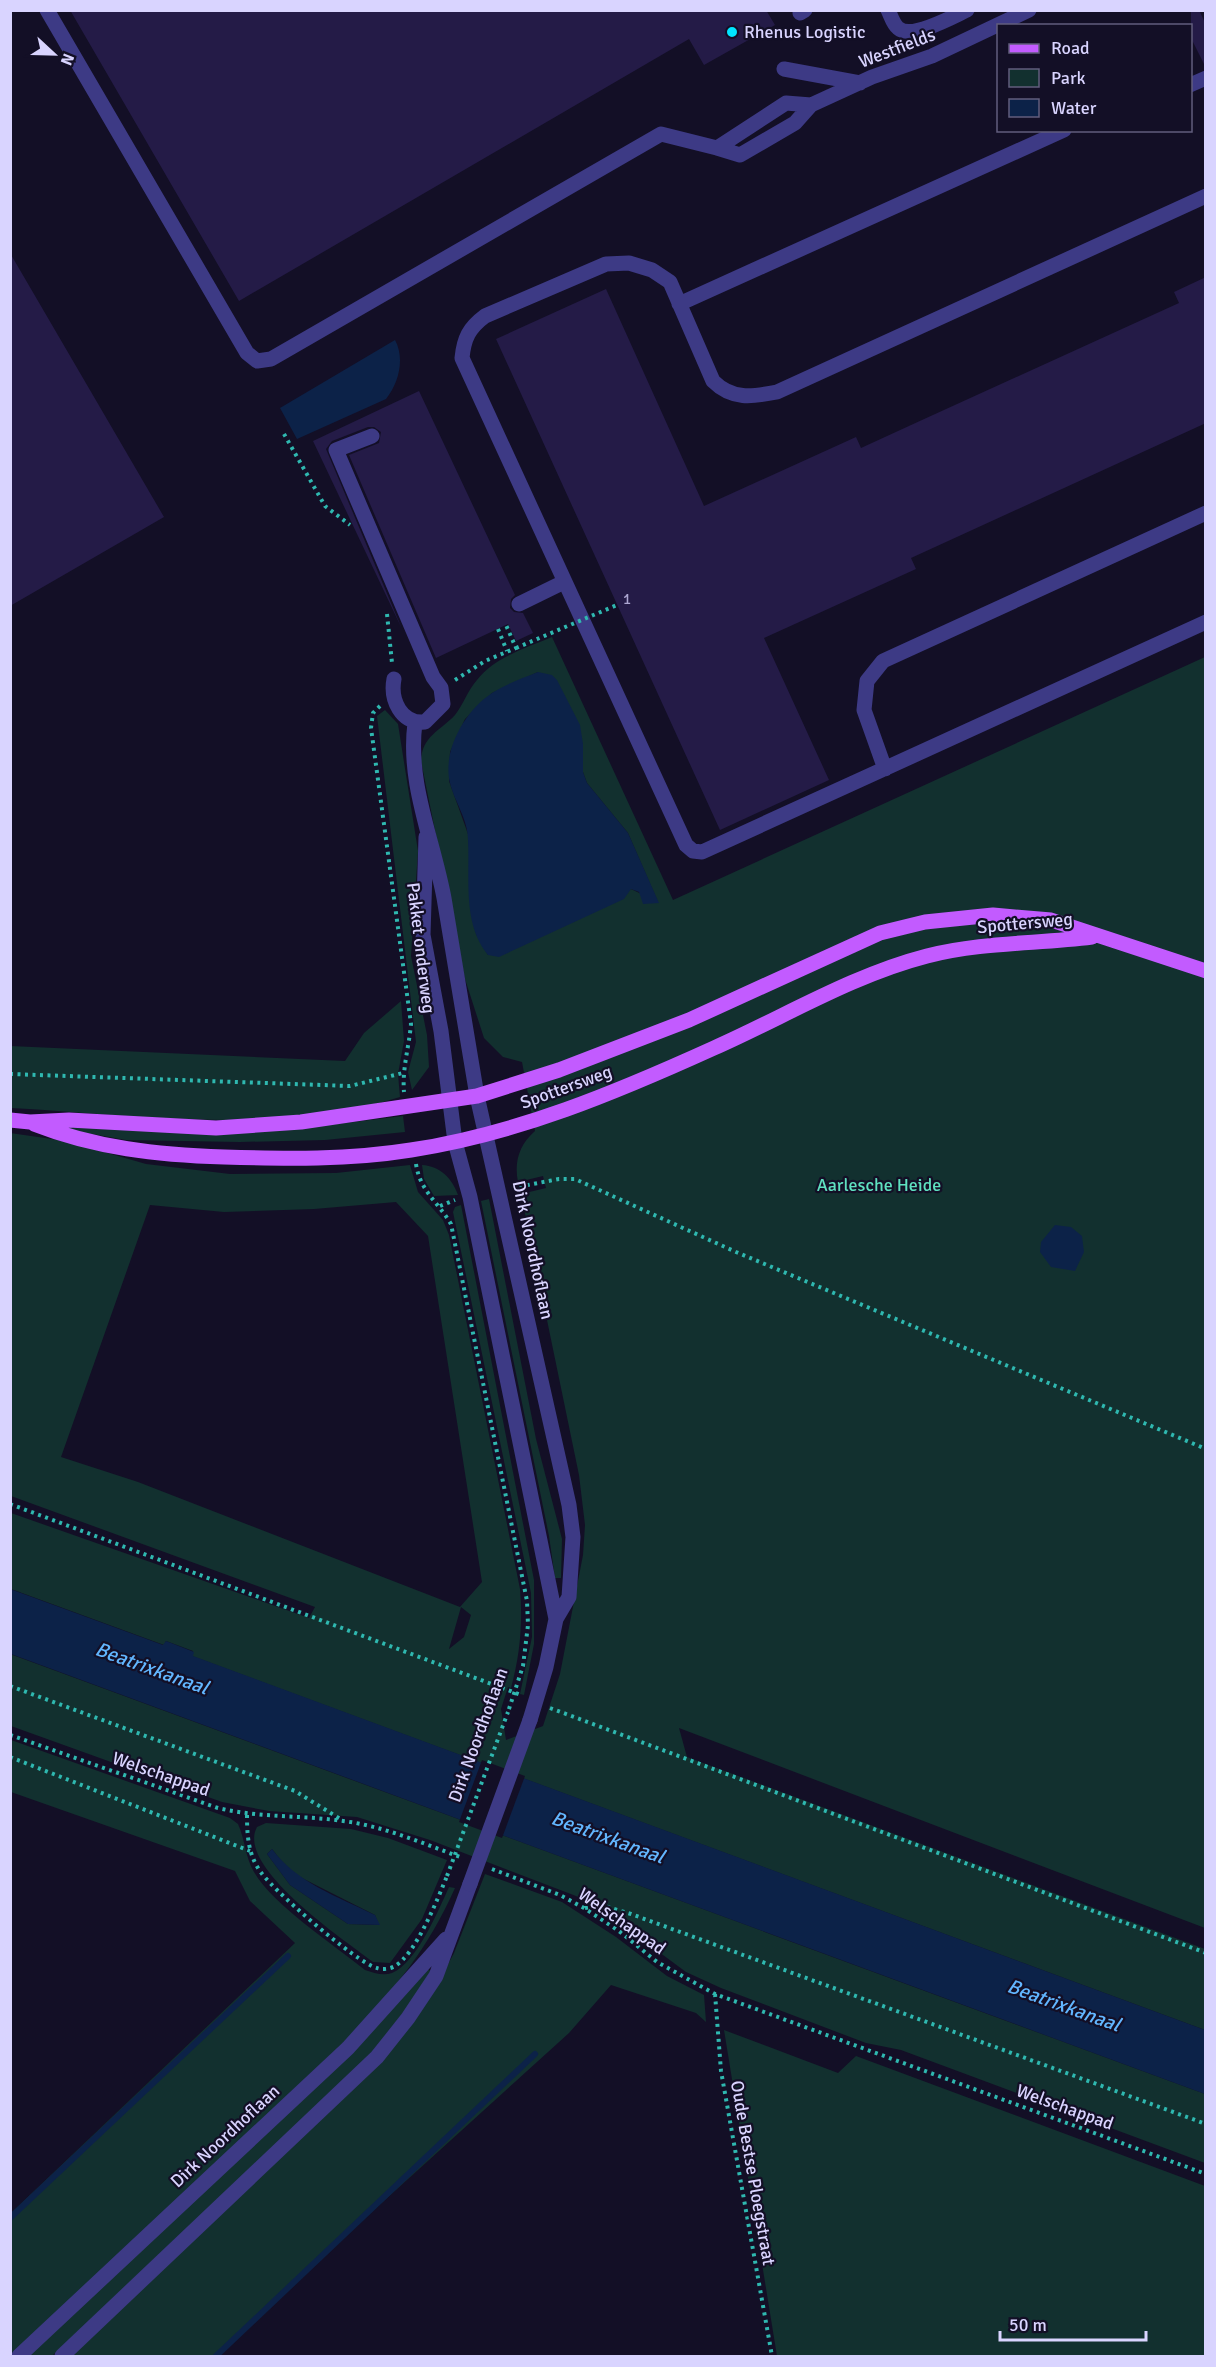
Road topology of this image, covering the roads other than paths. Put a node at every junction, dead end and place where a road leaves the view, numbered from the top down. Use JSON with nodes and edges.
{"nodes":[{"id":1,"x":47,"y":10,"type":"edge"},
{"id":2,"x":888,"y":10,"type":"edge"},
{"id":3,"x":967,"y":10,"type":"edge"},
{"id":4,"x":1029,"y":10,"type":"edge"},
{"id":5,"x":999,"y":24,"type":"edge"},
{"id":6,"x":997,"y":25,"type":"edge"},
{"id":7,"x":784,"y":69,"type":"dead end"},
{"id":8,"x":1206,"y":78,"type":"edge"},
{"id":9,"x":860,"y":83,"type":"junction"},
{"id":10,"x":1192,"y":85,"type":"edge"},
{"id":11,"x":811,"y":105,"type":"junction"},
{"id":12,"x":1060,"y":132,"type":"edge"},
{"id":13,"x":717,"y":148,"type":"junction"},
{"id":14,"x":1206,"y":196,"type":"edge"},
{"id":15,"x":679,"y":304,"type":"junction"},
{"id":16,"x":372,"y":436,"type":"dead end"},
{"id":17,"x":1206,"y":513,"type":"edge"},
{"id":18,"x":564,"y":582,"type":"junction"},
{"id":19,"x":519,"y":604,"type":"dead end"},
{"id":20,"x":1206,"y":622,"type":"edge"},
{"id":21,"x":393,"y":685,"type":"road end"},
{"id":22,"x":416,"y":723,"type":"junction"},
{"id":23,"x":885,"y":769,"type":"junction"},
{"id":24,"x":426,"y":829,"type":"junction"},
{"id":25,"x":1095,"y":936,"type":"junction"},
{"id":26,"x":1206,"y":971,"type":"edge"},
{"id":27,"x":477,"y":1096,"type":"junction"},
{"id":28,"x":450,"y":1102,"type":"junction"},
{"id":29,"x":10,"y":1120,"type":"edge"},
{"id":30,"x":30,"y":1122,"type":"junction"},
{"id":31,"x":486,"y":1135,"type":"junction"},
{"id":32,"x":455,"y":1142,"type":"junction"},
{"id":33,"x":556,"y":1619,"type":"junction"},
{"id":34,"x":450,"y":1934,"type":"junction"},
{"id":35,"x":19,"y":2356,"type":"edge"},
{"id":36,"x":62,"y":2356,"type":"edge"}],
"edges":[{"from":1,"to":13,"type":"street"},
{"from":2,"to":3,"type":"street"},
{"from":4,"to":5,"type":"street","name":"Westfields"},
{"from":6,"to":9,"type":"street","name":"Westfields"},
{"from":7,"to":9,"type":"street"},
{"from":8,"to":10,"type":"street"},
{"from":9,"to":11,"type":"street","name":"Westfields"},
{"from":11,"to":13,"type":"street"},
{"from":11,"to":13,"type":"street"},
{"from":12,"to":15,"type":"street"},
{"from":14,"to":15,"type":"street"},
{"from":15,"to":18,"type":"street"},
{"from":16,"to":22,"type":"street"},
{"from":17,"to":23,"type":"street"},
{"from":18,"to":19,"type":"street"},
{"from":18,"to":23,"type":"street"},
{"from":20,"to":23,"type":"street"},
{"from":21,"to":22,"type":"street"},
{"from":22,"to":24,"type":"street","name":"Pakket onderweg"},
{"from":24,"to":27,"type":"street","name":"Pakket onderweg"},
{"from":24,"to":28,"type":"street","name":"Pakket onderweg"},
{"from":25,"to":26,"type":"main road","name":"Spottersweg"},
{"from":25,"to":27,"type":"main road","name":"Spottersweg"},
{"from":25,"to":31,"type":"main road","name":"Spottersweg"},
{"from":27,"to":28,"type":"main road","name":"Spottersweg"},
{"from":27,"to":31,"type":"street","name":"Pakket onderweg"},
{"from":28,"to":30,"type":"main road","name":"Spottersweg"},
{"from":28,"to":32,"type":"street","name":"Pakket onderweg"},
{"from":29,"to":30,"type":"main road","name":"Spottersweg"},
{"from":30,"to":32,"type":"main road","name":"Spottersweg"},
{"from":31,"to":32,"type":"main road","name":"Spottersweg"},
{"from":31,"to":33,"type":"street","name":"Dirk Noordhoflaan"},
{"from":32,"to":33,"type":"street","name":"Dirk Noordhoflaan"},
{"from":33,"to":34,"type":"street","name":"Dirk Noordhoflaan","bridge":true},
{"from":34,"to":35,"type":"street","name":"Dirk Noordhoflaan"},
{"from":34,"to":36,"type":"street","name":"Dirk Noordhoflaan"}]}
